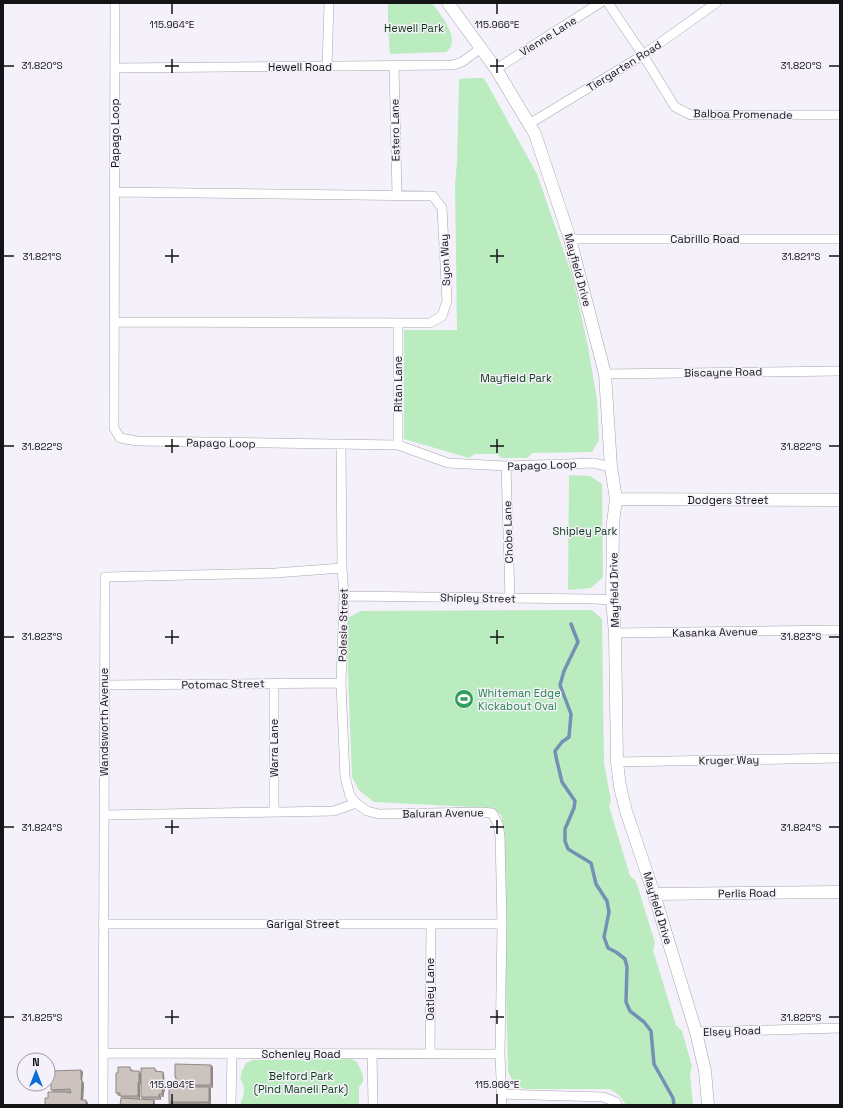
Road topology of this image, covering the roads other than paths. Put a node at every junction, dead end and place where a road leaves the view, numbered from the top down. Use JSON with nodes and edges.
{"nodes":[{"id":1,"x":115,"y":3,"type":"edge"},
{"id":2,"x":329,"y":3,"type":"edge"},
{"id":3,"x":448,"y":3,"type":"edge"},
{"id":4,"x":600,"y":3,"type":"edge"},
{"id":5,"x":608,"y":3,"type":"edge"},
{"id":6,"x":716,"y":3,"type":"edge"},
{"id":7,"x":481,"y":48,"type":"junction"},
{"id":8,"x":643,"y":55,"type":"junction"},
{"id":9,"x":394,"y":66,"type":"junction"},
{"id":10,"x":327,"y":67,"type":"junction"},
{"id":11,"x":115,"y":68,"type":"junction"},
{"id":12,"x":496,"y":69,"type":"junction"},
{"id":13,"x":840,"y":115,"type":"edge"},
{"id":14,"x":529,"y":124,"type":"junction"},
{"id":15,"x":114,"y":192,"type":"junction"},
{"id":16,"x":397,"y":195,"type":"junction"},
{"id":17,"x":570,"y":239,"type":"junction"},
{"id":18,"x":840,"y":239,"type":"edge"},
{"id":19,"x":114,"y":322,"type":"junction"},
{"id":20,"x":398,"y":324,"type":"junction"},
{"id":21,"x":840,"y":371,"type":"edge"},
{"id":22,"x":605,"y":374,"type":"junction"},
{"id":23,"x":341,"y":444,"type":"junction"},
{"id":24,"x":398,"y":445,"type":"junction"},
{"id":25,"x":506,"y":466,"type":"junction"},
{"id":26,"x":612,"y":467,"type":"junction"},
{"id":27,"x":616,"y":499,"type":"junction"},
{"id":28,"x":840,"y":500,"type":"edge"},
{"id":29,"x":342,"y":568,"type":"junction"},
{"id":30,"x":344,"y":596,"type":"junction"},
{"id":31,"x":510,"y":598,"type":"junction"},
{"id":32,"x":612,"y":600,"type":"junction"},
{"id":33,"x":840,"y":630,"type":"edge"},
{"id":34,"x":615,"y":633,"type":"junction"},
{"id":35,"x":274,"y":683,"type":"junction"},
{"id":36,"x":341,"y":683,"type":"junction"},
{"id":37,"x":104,"y":685,"type":"junction"},
{"id":38,"x":840,"y":758,"type":"edge"},
{"id":39,"x":617,"y":762,"type":"junction"},
{"id":40,"x":356,"y":803,"type":"junction"},
{"id":41,"x":274,"y":812,"type":"junction"},
{"id":42,"x":104,"y":815,"type":"junction"},
{"id":43,"x":840,"y":892,"type":"edge"},
{"id":44,"x":654,"y":894,"type":"junction"},
{"id":45,"x":103,"y":924,"type":"junction"},
{"id":46,"x":431,"y":924,"type":"junction"},
{"id":47,"x":502,"y":924,"type":"junction"},
{"id":48,"x":840,"y":1028,"type":"edge"},
{"id":49,"x":696,"y":1032,"type":"junction"},
{"id":50,"x":103,"y":1053,"type":"junction"},
{"id":51,"x":232,"y":1054,"type":"junction"},
{"id":52,"x":372,"y":1054,"type":"junction"},
{"id":53,"x":430,"y":1054,"type":"junction"},
{"id":54,"x":500,"y":1054,"type":"junction"},
{"id":55,"x":502,"y":1094,"type":"junction"},
{"id":56,"x":102,"y":1105,"type":"edge"},
{"id":57,"x":231,"y":1105,"type":"edge"},
{"id":58,"x":372,"y":1105,"type":"edge"},
{"id":59,"x":502,"y":1105,"type":"edge"},
{"id":60,"x":617,"y":1105,"type":"edge"},
{"id":61,"x":708,"y":1105,"type":"edge"}],
"edges":[{"from":1,"to":11,"type":"street","name":"Papago Loop"},
{"from":2,"to":10,"type":"street"},
{"from":3,"to":7,"type":"street","name":"Mayfield Drive"},
{"from":4,"to":12,"type":"street","name":"Vienne Lane"},
{"from":5,"to":8,"type":"street","name":"Balboa Promenade"},
{"from":6,"to":8,"type":"street","name":"Tiergarten Road"},
{"from":7,"to":9,"type":"street","name":"Hewell Road"},
{"from":7,"to":12,"type":"street","name":"Mayfield Drive"},
{"from":8,"to":13,"type":"street","name":"Balboa Promenade"},
{"from":8,"to":14,"type":"street","name":"Tiergarten Road"},
{"from":9,"to":10,"type":"street","name":"Hewell Road"},
{"from":9,"to":16,"type":"street","name":"Estero Lane"},
{"from":10,"to":11,"type":"street","name":"Hewell Road"},
{"from":11,"to":15,"type":"street","name":"Papago Loop"},
{"from":12,"to":14,"type":"street","name":"Mayfield Drive"},
{"from":14,"to":17,"type":"street","name":"Mayfield Drive"},
{"from":15,"to":16,"type":"street","name":"Syon Way"},
{"from":15,"to":19,"type":"street","name":"Papago Loop"},
{"from":16,"to":20,"type":"street","name":"Syon Way"},
{"from":17,"to":18,"type":"street","name":"Cabrillo Road"},
{"from":17,"to":22,"type":"street","name":"Mayfield Drive"},
{"from":19,"to":20,"type":"street","name":"Syon Way"},
{"from":19,"to":23,"type":"street","name":"Papago Loop"},
{"from":20,"to":24,"type":"street","name":"Ritan Lane"},
{"from":21,"to":22,"type":"street","name":"Biscayne Road"},
{"from":22,"to":26,"type":"street","name":"Mayfield Drive"},
{"from":23,"to":24,"type":"street","name":"Papago Loop"},
{"from":23,"to":29,"type":"street","name":"Polesie Street"},
{"from":24,"to":25,"type":"street","name":"Papago Loop"},
{"from":25,"to":26,"type":"street","name":"Papago Loop"},
{"from":25,"to":31,"type":"street","name":"Chobe Lane"},
{"from":26,"to":27,"type":"street","name":"Mayfield Drive"},
{"from":27,"to":28,"type":"street","name":"Dodgers Street"},
{"from":27,"to":32,"type":"street","name":"Mayfield Drive"},
{"from":29,"to":30,"type":"street","name":"Polesie Street"},
{"from":29,"to":37,"type":"street","name":"Wandsworth Avenue"},
{"from":30,"to":31,"type":"street","name":"Shipley Street"},
{"from":30,"to":36,"type":"street","name":"Polesie Street"},
{"from":31,"to":32,"type":"street","name":"Shipley Street"},
{"from":32,"to":34,"type":"street","name":"Mayfield Drive"},
{"from":33,"to":34,"type":"street","name":"Kasanka Avenue"},
{"from":34,"to":39,"type":"street","name":"Mayfield Drive"},
{"from":35,"to":36,"type":"street","name":"Potomac Street"},
{"from":35,"to":37,"type":"street","name":"Potomac Street"},
{"from":35,"to":41,"type":"street","name":"Warra Lane"},
{"from":36,"to":40,"type":"street","name":"Polesie Street"},
{"from":37,"to":42,"type":"street","name":"Wandsworth Avenue"},
{"from":38,"to":39,"type":"street","name":"Kruger Way"},
{"from":39,"to":44,"type":"street","name":"Mayfield Drive"},
{"from":40,"to":41,"type":"street"},
{"from":40,"to":47,"type":"street","name":"Baluran Avenue"},
{"from":41,"to":42,"type":"street"},
{"from":42,"to":45,"type":"street","name":"Wandsworth Avenue"},
{"from":43,"to":44,"type":"street","name":"Perlis Road"},
{"from":44,"to":49,"type":"street","name":"Mayfield Drive"},
{"from":45,"to":46,"type":"street","name":"Garigal Street"},
{"from":45,"to":50,"type":"street","name":"Wandsworth Avenue"},
{"from":46,"to":47,"type":"street","name":"Garigal Street"},
{"from":46,"to":53,"type":"street","name":"Oatley Lane"},
{"from":47,"to":54,"type":"street","name":"Baluran Avenue"},
{"from":48,"to":49,"type":"street","name":"Elsey Road"},
{"from":49,"to":61,"type":"street","name":"Mayfield Drive"},
{"from":50,"to":51,"type":"street","name":"Schenley Road"},
{"from":50,"to":56,"type":"street","name":"Wandsworth Avenue"},
{"from":51,"to":52,"type":"street","name":"Schenley Road"},
{"from":51,"to":57,"type":"street"},
{"from":52,"to":53,"type":"street","name":"Schenley Road"},
{"from":52,"to":58,"type":"street"},
{"from":53,"to":54,"type":"street","name":"Schenley Road"},
{"from":54,"to":55,"type":"street","name":"Baluran Avenue"},
{"from":55,"to":59,"type":"street","name":"Baluran Avenue"},
{"from":55,"to":60,"type":"street"}]}
